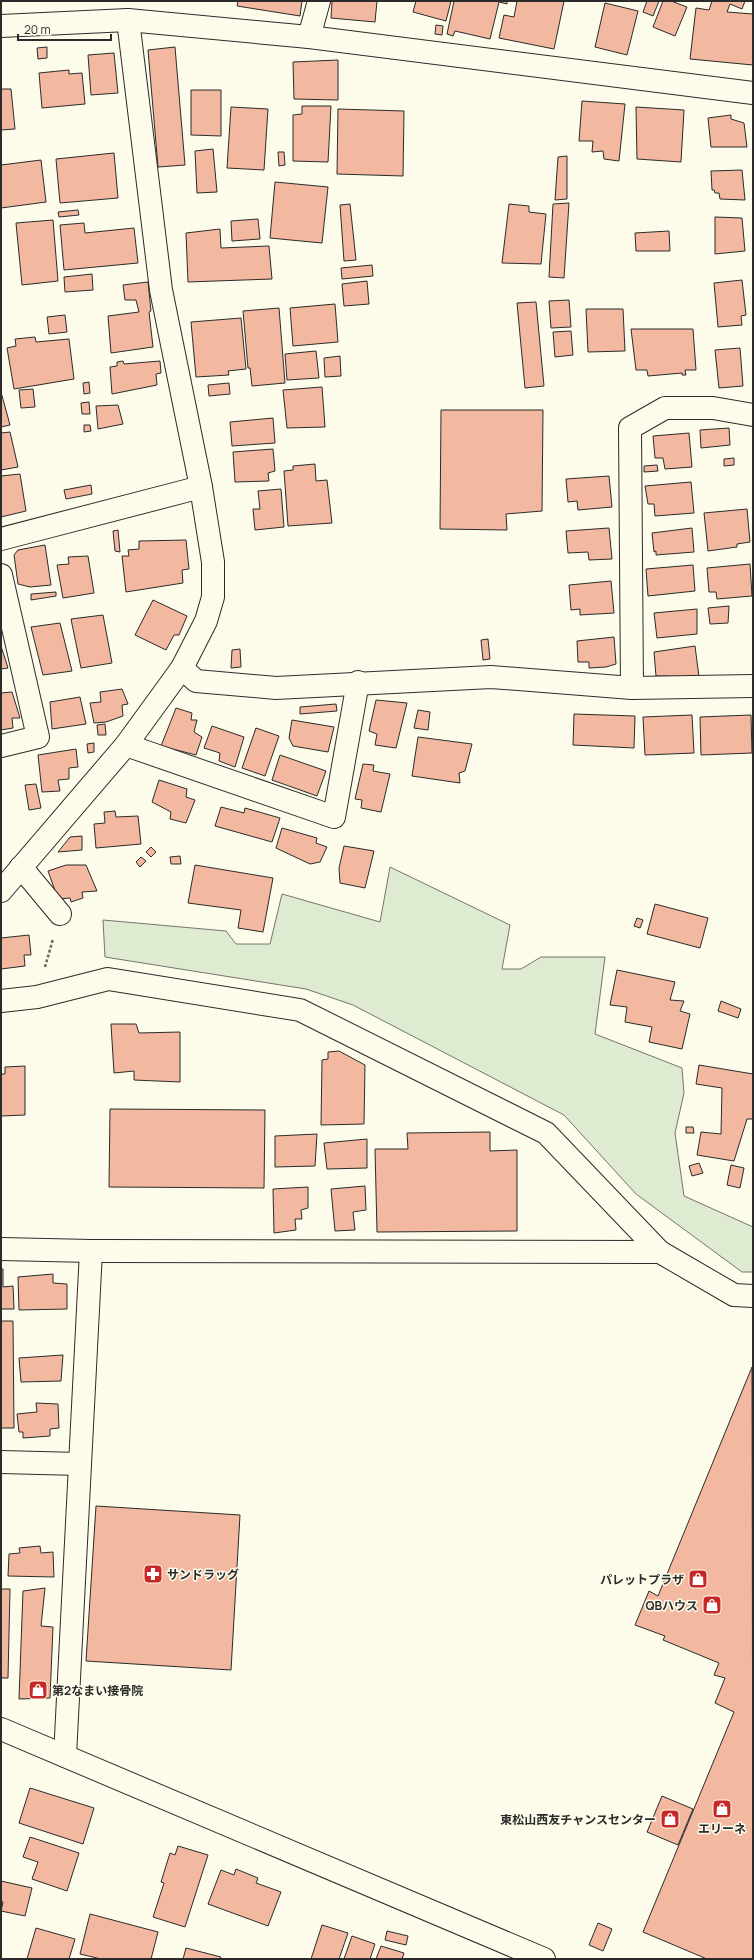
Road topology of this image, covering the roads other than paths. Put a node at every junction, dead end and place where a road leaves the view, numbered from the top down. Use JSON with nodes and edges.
{"nodes":[{"id":1,"x":319,"y":1,"type":"edge"},
{"id":2,"x":128,"y":20,"type":"junction"},
{"id":3,"x":1,"y":26,"type":"edge"},
{"id":4,"x":309,"y":37,"type":"junction"},
{"id":5,"x":753,"y":93,"type":"edge"},
{"id":6,"x":753,"y":415,"type":"edge"},
{"id":7,"x":201,"y":487,"type":"junction"},
{"id":8,"x":1,"y":539,"type":"edge"},
{"id":9,"x":1,"y":575,"type":"edge"},
{"id":10,"x":182,"y":668,"type":"junction"},
{"id":11,"x":358,"y":682,"type":"junction"},
{"id":12,"x":753,"y":686,"type":"edge"},
{"id":13,"x":632,"y":688,"type":"junction"},
{"id":14,"x":126,"y":745,"type":"junction"},
{"id":15,"x":1,"y":746,"type":"edge"},
{"id":16,"x":21,"y":867,"type":"junction"},
{"id":17,"x":1,"y":891,"type":"edge"},
{"id":18,"x":60,"y":914,"type":"road end"},
{"id":19,"x":1,"y":1001,"type":"edge"},
{"id":20,"x":1,"y":1249,"type":"edge"},
{"id":21,"x":91,"y":1251,"type":"junction"},
{"id":22,"x":660,"y":1252,"type":"junction"},
{"id":23,"x":753,"y":1296,"type":"edge"},
{"id":24,"x":1,"y":1462,"type":"edge"},
{"id":25,"x":80,"y":1464,"type":"junction"},
{"id":26,"x":1,"y":1729,"type":"edge"},
{"id":27,"x":65,"y":1756,"type":"junction"},
{"id":28,"x":532,"y":1957,"type":"edge"}],
"edges":[{"from":1,"to":4,"type":"street"},
{"from":2,"to":3,"type":"street"},
{"from":2,"to":4,"type":"street"},
{"from":2,"to":7,"type":"street"},
{"from":4,"to":5,"type":"street"},
{"from":6,"to":13,"type":"street"},
{"from":7,"to":8,"type":"street"},
{"from":7,"to":10,"type":"street"},
{"from":9,"to":15,"type":"street"},
{"from":10,"to":11,"type":"street"},
{"from":10,"to":14,"type":"street"},
{"from":11,"to":13,"type":"street"},
{"from":11,"to":14,"type":"street"},
{"from":12,"to":13,"type":"street"},
{"from":14,"to":16,"type":"street"},
{"from":16,"to":17,"type":"street"},
{"from":16,"to":18,"type":"street"},
{"from":19,"to":22,"type":"street"},
{"from":20,"to":21,"type":"street"},
{"from":21,"to":22,"type":"street"},
{"from":21,"to":25,"type":"street"},
{"from":22,"to":23,"type":"street"},
{"from":24,"to":25,"type":"street"},
{"from":25,"to":27,"type":"street"},
{"from":26,"to":27,"type":"street"},
{"from":27,"to":28,"type":"street"}]}
